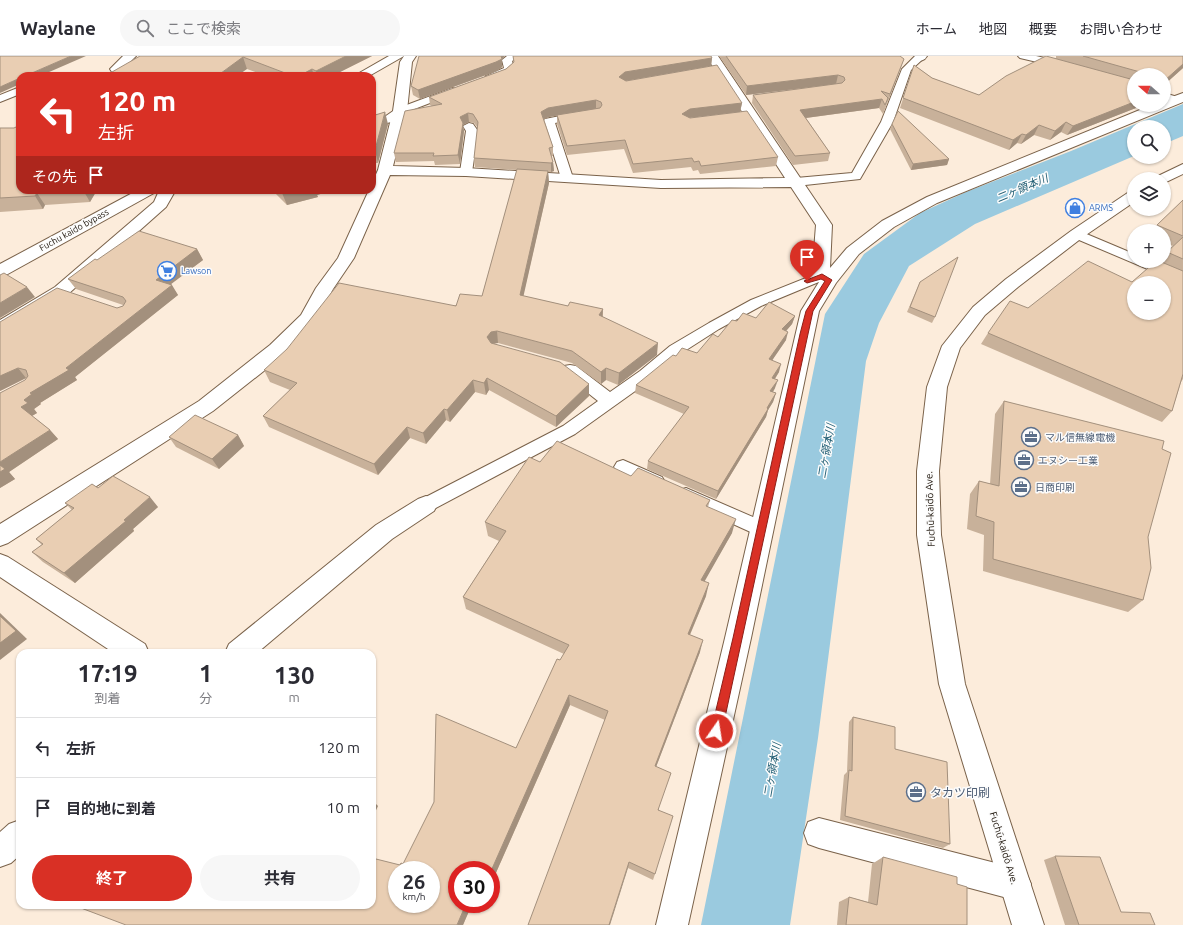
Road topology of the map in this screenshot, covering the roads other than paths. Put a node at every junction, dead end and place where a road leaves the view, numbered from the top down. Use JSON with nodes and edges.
{"nodes":[{"id":1,"x":130,"y":56,"type":"edge"},
{"id":2,"x":398,"y":56,"type":"edge"},
{"id":3,"x":410,"y":56,"type":"edge"},
{"id":4,"x":515,"y":56,"type":"edge"},
{"id":5,"x":712,"y":56,"type":"edge"},
{"id":6,"x":1023,"y":56,"type":"edge"},
{"id":7,"x":920,"y":57,"type":"edge"},
{"id":8,"x":1071,"y":68,"type":"edge"},
{"id":9,"x":116,"y":69,"type":"edge"},
{"id":10,"x":368,"y":72,"type":"edge"},
{"id":11,"x":481,"y":80,"type":"edge"},
{"id":12,"x":461,"y":87,"type":"edge"},
{"id":13,"x":16,"y":93,"type":"edge"},
{"id":14,"x":755,"y":98,"type":"edge"},
{"id":15,"x":0,"y":99,"type":"edge"},
{"id":16,"x":741,"y":100,"type":"junction"},
{"id":17,"x":1172,"y":102,"type":"edge"},
{"id":18,"x":400,"y":111,"type":"junction"},
{"id":19,"x":588,"y":114,"type":"edge"},
{"id":20,"x":751,"y":115,"type":"junction"},
{"id":21,"x":736,"y":117,"type":"edge"},
{"id":22,"x":376,"y":123,"type":"edge"},
{"id":23,"x":469,"y":126,"type":"edge"},
{"id":24,"x":1183,"y":168,"type":"edge"},
{"id":25,"x":385,"y":170,"type":"junction"},
{"id":26,"x":466,"y":172,"type":"junction"},
{"id":27,"x":1171,"y":174,"type":"edge"},
{"id":28,"x":567,"y":178,"type":"junction"},
{"id":29,"x":796,"y":182,"type":"junction"},
{"id":30,"x":376,"y":190,"type":"edge"},
{"id":31,"x":142,"y":194,"type":"edge"},
{"id":32,"x":166,"y":194,"type":"edge"},
{"id":33,"x":374,"y":194,"type":"edge"},
{"id":34,"x":1127,"y":200,"type":"edge"},
{"id":35,"x":1077,"y":234,"type":"junction"},
{"id":36,"x":1127,"y":256,"type":"edge"},
{"id":37,"x":1155,"y":268,"type":"edge"},
{"id":38,"x":0,"y":271,"type":"edge"},
{"id":39,"x":825,"y":278,"type":"junction"},
{"id":40,"x":1183,"y":280,"type":"edge"},
{"id":41,"x":0,"y":328,"type":"edge"},
{"id":42,"x":559,"y":366,"type":"edge"},
{"id":43,"x":610,"y":401,"type":"junction"},
{"id":44,"x":623,"y":467,"type":"dead end"},
{"id":45,"x":426,"y":505,"type":"joint"},
{"id":46,"x":762,"y":529,"type":"junction"},
{"id":47,"x":0,"y":536,"type":"edge"},
{"id":48,"x":0,"y":564,"type":"edge"},
{"id":49,"x":130,"y":649,"type":"edge"},
{"id":50,"x":243,"y":649,"type":"edge"},
{"id":51,"x":819,"y":833,"type":"dead end"},
{"id":52,"x":16,"y":838,"type":"edge"},
{"id":53,"x":0,"y":852,"type":"edge"},
{"id":54,"x":1015,"y":884,"type":"junction"},
{"id":55,"x":672,"y":925,"type":"edge"},
{"id":56,"x":1028,"y":925,"type":"edge"}],
"edges":[{"from":1,"to":9,"type":"street"},
{"from":2,"to":10,"type":"street"},
{"from":3,"to":18,"type":"street"},
{"from":4,"to":11,"type":"lane"},
{"from":5,"to":16,"type":"street"},
{"from":6,"to":8,"type":"lane"},
{"from":7,"to":29,"type":"lane"},
{"from":12,"to":18,"type":"lane"},
{"from":13,"to":15,"type":"lane"},
{"from":14,"to":16,"type":"lane"},
{"from":16,"to":20,"type":"street"},
{"from":17,"to":39,"type":"street"},
{"from":18,"to":22,"type":"lane"},
{"from":18,"to":25,"type":"street"},
{"from":19,"to":28,"type":"lane"},
{"from":20,"to":21,"type":"lane"},
{"from":20,"to":29,"type":"street"},
{"from":23,"to":26,"type":"lane"},
{"from":24,"to":27,"type":"street"},
{"from":25,"to":26,"type":"street"},
{"from":25,"to":30,"type":"street"},
{"from":26,"to":28,"type":"street"},
{"from":28,"to":29,"type":"street"},
{"from":29,"to":39,"type":"street"},
{"from":31,"to":38,"type":"street","name":"Fuchu kaido bypass"},
{"from":32,"to":41,"type":"street"},
{"from":33,"to":47,"type":"street"},
{"from":34,"to":35,"type":"street","name":"Fuchū-kaidō Ave."},
{"from":35,"to":36,"type":"lane"},
{"from":35,"to":54,"type":"street","name":"Fuchū-kaidō Ave."},
{"from":37,"to":40,"type":"lane"},
{"from":39,"to":43,"type":"lane"},
{"from":39,"to":46,"type":"street"},
{"from":42,"to":43,"type":"lane"},
{"from":43,"to":45,"type":"lane"},
{"from":44,"to":46,"type":"lane"},
{"from":45,"to":50,"type":"street"},
{"from":46,"to":55,"type":"street"},
{"from":48,"to":49,"type":"street"},
{"from":51,"to":54,"type":"street"},
{"from":52,"to":53,"type":"street"},
{"from":54,"to":56,"type":"street","name":"Fuchū-kaidō Ave."}]}
